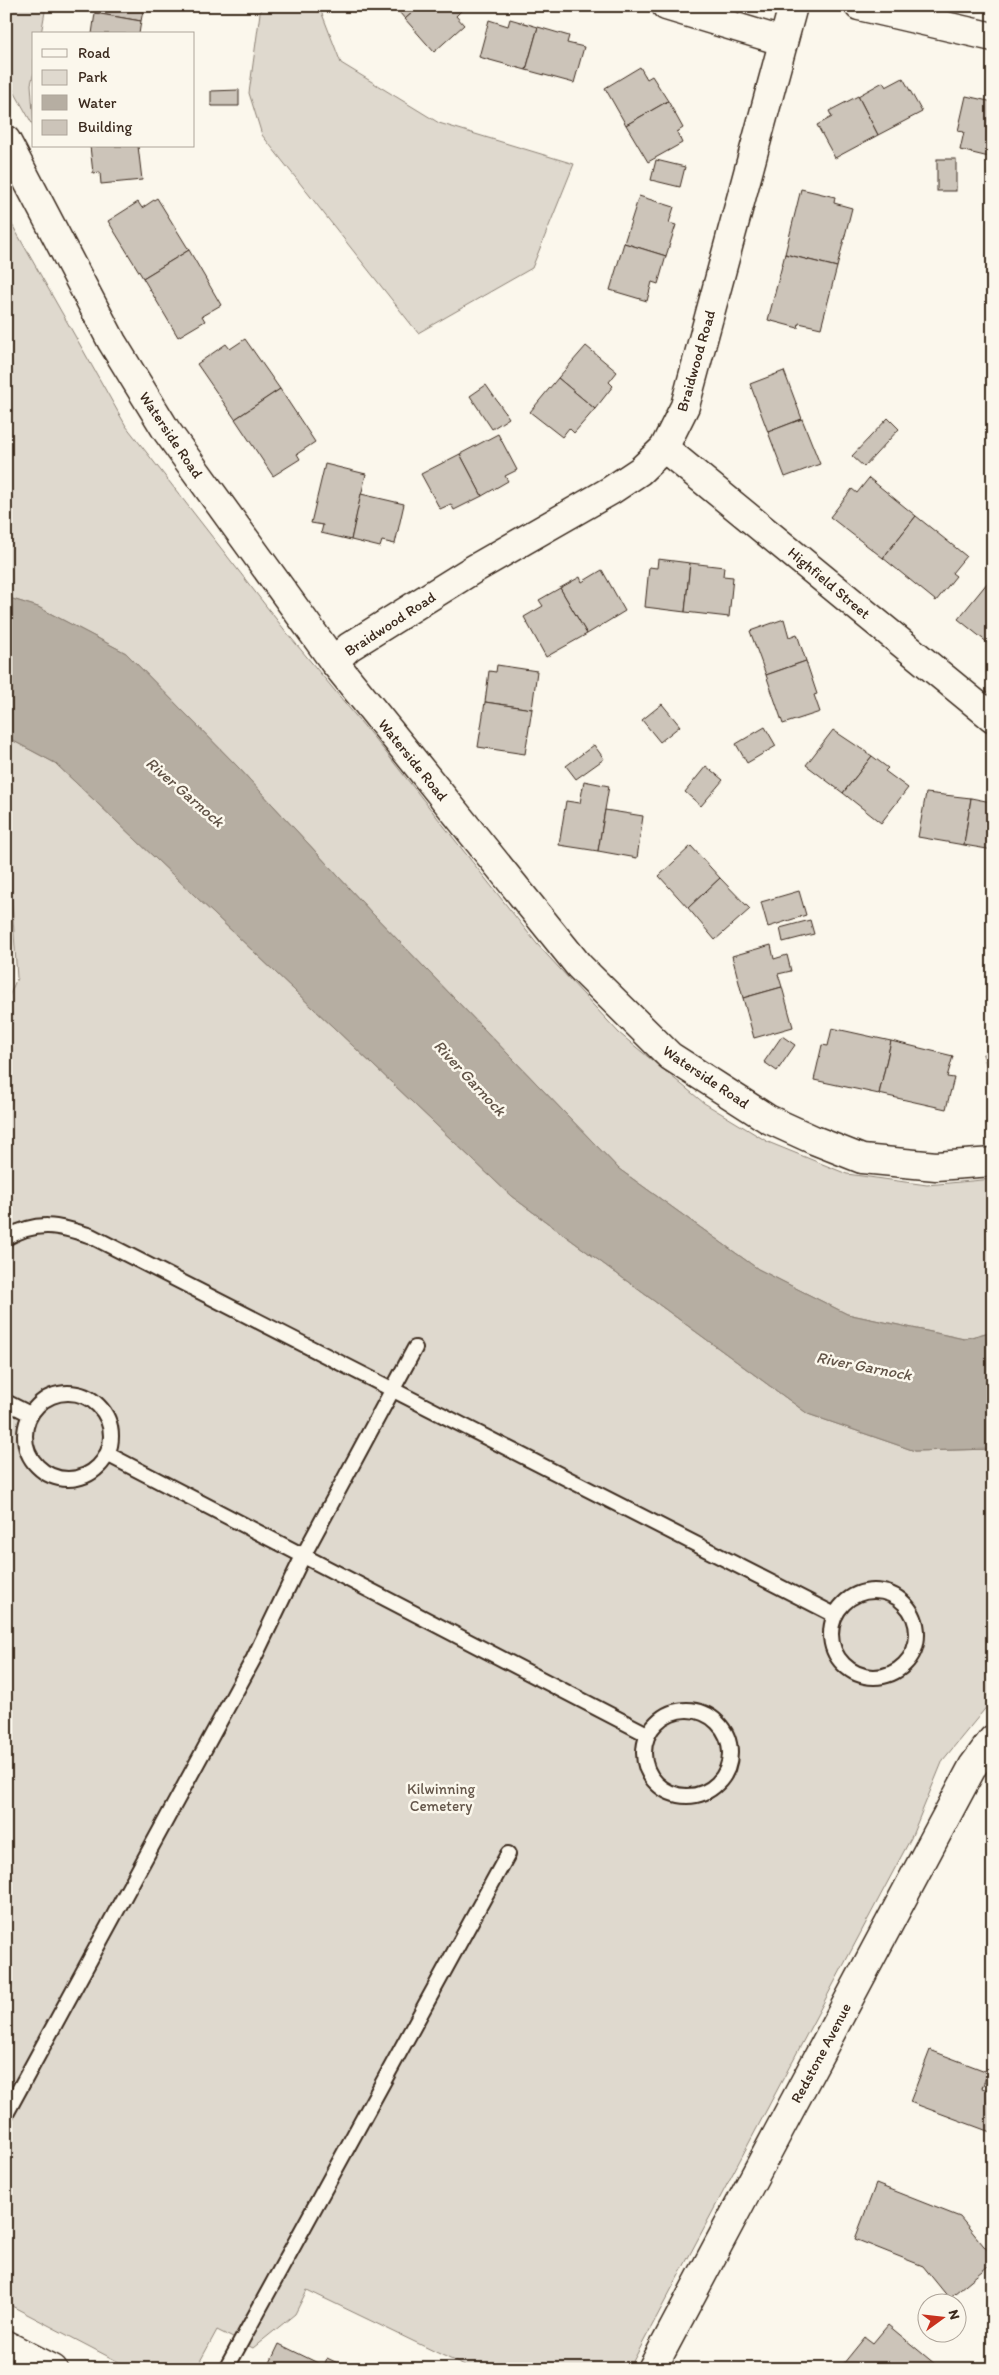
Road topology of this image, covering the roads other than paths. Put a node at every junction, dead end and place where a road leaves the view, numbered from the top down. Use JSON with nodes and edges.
{"nodes":[{"id":1,"x":666,"y":6,"type":"edge"},
{"id":2,"x":792,"y":6,"type":"edge"},
{"id":3,"x":859,"y":6,"type":"edge"},
{"id":4,"x":993,"y":37,"type":"edge"},
{"id":5,"x":782,"y":40,"type":"junction"},
{"id":6,"x":6,"y":140,"type":"edge"},
{"id":7,"x":664,"y":448,"type":"junction"},
{"id":8,"x":334,"y":662,"type":"junction"},
{"id":9,"x":993,"y":718,"type":"edge"},
{"id":10,"x":993,"y":1162,"type":"edge"},
{"id":11,"x":6,"y":1238,"type":"edge"},
{"id":12,"x":415,"y":1348,"type":"dead end"},
{"id":13,"x":394,"y":1389,"type":"junction"},
{"id":14,"x":6,"y":1402,"type":"edge"},
{"id":15,"x":30,"y":1414,"type":"junction"},
{"id":16,"x":107,"y":1454,"type":"junction"},
{"id":17,"x":303,"y":1556,"type":"junction"},
{"id":18,"x":835,"y":1615,"type":"junction"},
{"id":19,"x":647,"y":1734,"type":"junction"},
{"id":20,"x":993,"y":1739,"type":"edge"},
{"id":21,"x":508,"y":1854,"type":"dead end"},
{"id":22,"x":6,"y":2114,"type":"edge"},
{"id":23,"x":226,"y":2369,"type":"edge"},
{"id":24,"x":652,"y":2369,"type":"edge"}],
"edges":[{"from":1,"to":5,"type":"street"},
{"from":2,"to":5,"type":"street","name":"Braidwood Road"},
{"from":3,"to":4,"type":"street"},
{"from":5,"to":7,"type":"street","name":"Braidwood Road"},
{"from":6,"to":8,"type":"street","name":"Waterside Road"},
{"from":7,"to":8,"type":"street","name":"Braidwood Road"},
{"from":7,"to":9,"type":"street","name":"Highfield Street"},
{"from":8,"to":10,"type":"street","name":"Waterside Road"},
{"from":11,"to":13,"type":"lane"},
{"from":12,"to":13,"type":"lane"},
{"from":13,"to":17,"type":"lane"},
{"from":13,"to":18,"type":"lane"},
{"from":14,"to":15,"type":"lane"},
{"from":15,"to":16,"type":"lane"},
{"from":15,"to":16,"type":"lane"},
{"from":16,"to":17,"type":"lane"},
{"from":17,"to":19,"type":"lane"},
{"from":17,"to":22,"type":"lane"},
{"from":18,"to":18,"type":"lane"},
{"from":19,"to":19,"type":"lane"},
{"from":20,"to":24,"type":"street","name":"Redstone Avenue"},
{"from":21,"to":23,"type":"lane"}]}
